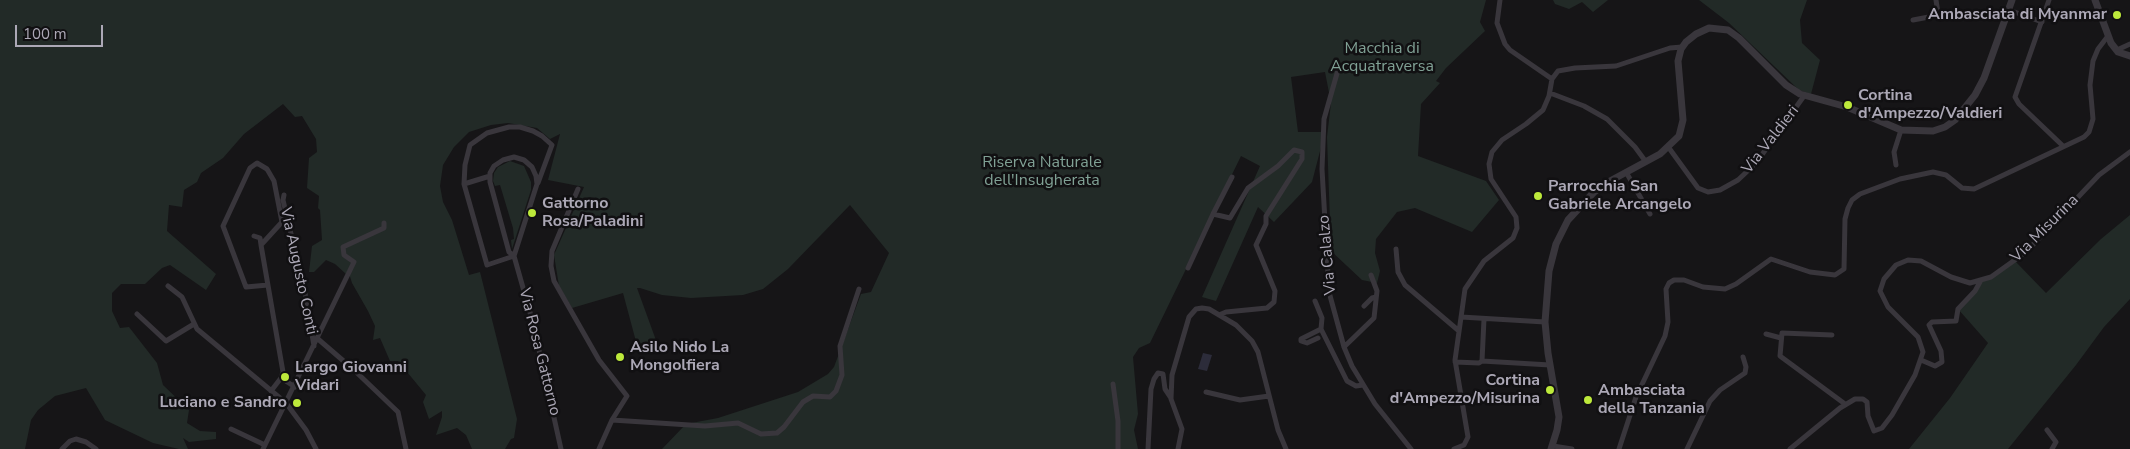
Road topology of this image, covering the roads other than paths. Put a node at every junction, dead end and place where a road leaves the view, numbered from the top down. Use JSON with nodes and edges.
{"nodes":[{"id":1,"x":1500,"y":0,"type":"edge"},
{"id":2,"x":1936,"y":0,"type":"edge"},
{"id":3,"x":2012,"y":0,"type":"edge"},
{"id":4,"x":2049,"y":0,"type":"edge"},
{"id":5,"x":2096,"y":0,"type":"edge"},
{"id":6,"x":2009,"y":10,"type":"junction"},
{"id":7,"x":1913,"y":20,"type":"dead end"},
{"id":8,"x":2042,"y":22,"type":"junction"},
{"id":9,"x":2108,"y":36,"type":"junction"},
{"id":10,"x":2130,"y":44,"type":"edge"},
{"id":11,"x":1682,"y":47,"type":"junction"},
{"id":12,"x":2117,"y":50,"type":"junction"},
{"id":13,"x":2130,"y":56,"type":"edge"},
{"id":14,"x":1338,"y":70,"type":"dead end"},
{"id":15,"x":1552,"y":79,"type":"junction"},
{"id":16,"x":1550,"y":93,"type":"junction"},
{"id":17,"x":1804,"y":96,"type":"junction"},
{"id":18,"x":1901,"y":130,"type":"junction"},
{"id":19,"x":2063,"y":146,"type":"junction"},
{"id":20,"x":1669,"y":148,"type":"junction"},
{"id":21,"x":2130,"y":152,"type":"edge"},
{"id":22,"x":1646,"y":162,"type":"junction"},
{"id":23,"x":1896,"y":165,"type":"dead end"},
{"id":24,"x":1626,"y":172,"type":"junction"},
{"id":25,"x":490,"y":176,"type":"junction"},
{"id":26,"x":1232,"y":177,"type":"dead end"},
{"id":27,"x":464,"y":184,"type":"junction"},
{"id":28,"x":537,"y":188,"type":"junction"},
{"id":29,"x":578,"y":190,"type":"dead end"},
{"id":30,"x":284,"y":195,"type":"dead end"},
{"id":31,"x":1214,"y":214,"type":"junction"},
{"id":32,"x":1650,"y":214,"type":"dead end"},
{"id":33,"x":384,"y":223,"type":"dead end"},
{"id":34,"x":254,"y":236,"type":"dead end"},
{"id":35,"x":262,"y":245,"type":"junction"},
{"id":36,"x":1396,"y":248,"type":"dead end"},
{"id":37,"x":514,"y":256,"type":"junction"},
{"id":38,"x":1188,"y":268,"type":"dead end"},
{"id":39,"x":1371,"y":275,"type":"dead end"},
{"id":40,"x":1980,"y":282,"type":"junction"},
{"id":41,"x":268,"y":285,"type":"junction"},
{"id":42,"x":168,"y":286,"type":"dead end"},
{"id":43,"x":859,"y":290,"type":"dead end"},
{"id":44,"x":1376,"y":297,"type":"junction"},
{"id":45,"x":1315,"y":301,"type":"dead end"},
{"id":46,"x":1364,"y":306,"type":"dead end"},
{"id":47,"x":137,"y":314,"type":"dead end"},
{"id":48,"x":1219,"y":315,"type":"junction"},
{"id":49,"x":1461,"y":317,"type":"junction"},
{"id":50,"x":1484,"y":319,"type":"junction"},
{"id":51,"x":1546,"y":322,"type":"junction"},
{"id":52,"x":194,"y":324,"type":"junction"},
{"id":53,"x":1321,"y":329,"type":"junction"},
{"id":54,"x":1459,"y":331,"type":"junction"},
{"id":55,"x":1766,"y":334,"type":"dead end"},
{"id":56,"x":1832,"y":335,"type":"dead end"},
{"id":57,"x":1318,"y":338,"type":"dead end"},
{"id":58,"x":1781,"y":338,"type":"junction"},
{"id":59,"x":318,"y":339,"type":"junction"},
{"id":60,"x":314,"y":347,"type":"junction"},
{"id":61,"x":1344,"y":347,"type":"junction"},
{"id":62,"x":1743,"y":357,"type":"dead end"},
{"id":63,"x":1482,"y":360,"type":"junction"},
{"id":64,"x":1921,"y":360,"type":"junction"},
{"id":65,"x":1456,"y":362,"type":"junction"},
{"id":66,"x":1550,"y":365,"type":"junction"},
{"id":67,"x":281,"y":378,"type":"junction"},
{"id":68,"x":1113,"y":384,"type":"dead end"},
{"id":69,"x":1363,"y":386,"type":"junction"},
{"id":70,"x":295,"y":387,"type":"junction"},
{"id":71,"x":271,"y":391,"type":"junction"},
{"id":72,"x":1206,"y":392,"type":"dead end"},
{"id":73,"x":1269,"y":396,"type":"junction"},
{"id":74,"x":1171,"y":399,"type":"junction"},
{"id":75,"x":286,"y":403,"type":"junction"},
{"id":76,"x":1845,"y":404,"type":"junction"},
{"id":77,"x":612,"y":420,"type":"junction"},
{"id":78,"x":231,"y":429,"type":"dead end"},
{"id":79,"x":2047,"y":430,"type":"dead end"},
{"id":80,"x":264,"y":447,"type":"edge"},
{"id":81,"x":1552,"y":447,"type":"edge"},
{"id":82,"x":62,"y":449,"type":"edge"},
{"id":83,"x":96,"y":449,"type":"edge"},
{"id":84,"x":316,"y":449,"type":"edge"},
{"id":85,"x":406,"y":449,"type":"edge"},
{"id":86,"x":561,"y":449,"type":"edge"},
{"id":87,"x":598,"y":449,"type":"edge"},
{"id":88,"x":1118,"y":449,"type":"edge"},
{"id":89,"x":1148,"y":449,"type":"edge"},
{"id":90,"x":1178,"y":449,"type":"edge"},
{"id":91,"x":1286,"y":449,"type":"edge"},
{"id":92,"x":1411,"y":449,"type":"edge"},
{"id":93,"x":1454,"y":449,"type":"edge"},
{"id":94,"x":1572,"y":449,"type":"edge"},
{"id":95,"x":1619,"y":449,"type":"edge"},
{"id":96,"x":1687,"y":449,"type":"edge"},
{"id":97,"x":1790,"y":449,"type":"edge"},
{"id":98,"x":2052,"y":449,"type":"edge"}],
"edges":[{"from":1,"to":15,"type":"street"},
{"from":2,"to":7,"type":"street"},
{"from":3,"to":6,"type":"street"},
{"from":4,"to":8,"type":"street"},
{"from":5,"to":9,"type":"street"},
{"from":6,"to":8,"type":"street"},
{"from":6,"to":18,"type":"street"},
{"from":8,"to":19,"type":"street"},
{"from":9,"to":12,"type":"street"},
{"from":9,"to":19,"type":"street"},
{"from":10,"to":12,"type":"street"},
{"from":11,"to":15,"type":"street"},
{"from":11,"to":17,"type":"street"},
{"from":11,"to":20,"type":"street"},
{"from":12,"to":13,"type":"street"},
{"from":14,"to":61,"type":"street","name":"Via Calalzo"},
{"from":15,"to":16,"type":"street"},
{"from":16,"to":22,"type":"street"},
{"from":16,"to":49,"type":"street"},
{"from":17,"to":18,"type":"street"},
{"from":17,"to":20,"type":"street","name":"Via Valdieri"},
{"from":18,"to":23,"type":"street"},
{"from":19,"to":95,"type":"street"},
{"from":20,"to":22,"type":"street"},
{"from":21,"to":40,"type":"street","name":"Via Misurina"},
{"from":22,"to":24,"type":"street"},
{"from":24,"to":32,"type":"street"},
{"from":24,"to":51,"type":"street"},
{"from":25,"to":27,"type":"street"},
{"from":25,"to":28,"type":"street"},
{"from":25,"to":37,"type":"street","name":"Via Rosa Gattorno"},
{"from":26,"to":31,"type":"street"},
{"from":27,"to":28,"type":"street"},
{"from":27,"to":37,"type":"street"},
{"from":28,"to":37,"type":"street"},
{"from":29,"to":77,"type":"street"},
{"from":30,"to":60,"type":"street","name":"Via Augusto Conti"},
{"from":31,"to":38,"type":"street"},
{"from":31,"to":48,"type":"street"},
{"from":33,"to":59,"type":"street","name":"Via Augusto Conti"},
{"from":34,"to":35,"type":"street"},
{"from":35,"to":41,"type":"street"},
{"from":35,"to":41,"type":"street"},
{"from":36,"to":54,"type":"street"},
{"from":37,"to":86,"type":"street","name":"Via Rosa Gattorno"},
{"from":39,"to":44,"type":"street"},
{"from":40,"to":64,"type":"street"},
{"from":40,"to":64,"type":"street"},
{"from":41,"to":67,"type":"street"},
{"from":42,"to":52,"type":"street"},
{"from":43,"to":77,"type":"street"},
{"from":44,"to":46,"type":"street"},
{"from":44,"to":61,"type":"street"},
{"from":45,"to":53,"type":"street"},
{"from":47,"to":52,"type":"street"},
{"from":48,"to":73,"type":"street"},
{"from":48,"to":74,"type":"street"},
{"from":49,"to":50,"type":"street"},
{"from":49,"to":54,"type":"street"},
{"from":50,"to":51,"type":"street"},
{"from":50,"to":63,"type":"street"},
{"from":51,"to":66,"type":"street"},
{"from":52,"to":71,"type":"street"},
{"from":53,"to":57,"type":"street"},
{"from":53,"to":69,"type":"street"},
{"from":54,"to":65,"type":"street"},
{"from":55,"to":58,"type":"street"},
{"from":56,"to":58,"type":"street"},
{"from":58,"to":76,"type":"street"},
{"from":59,"to":60,"type":"street","name":"Via Augusto Conti"},
{"from":59,"to":85,"type":"street"},
{"from":60,"to":70,"type":"street","name":"Via Augusto Conti"},
{"from":61,"to":69,"type":"street","name":"Via Calalzo"},
{"from":62,"to":96,"type":"street"},
{"from":63,"to":65,"type":"street"},
{"from":63,"to":66,"type":"street"},
{"from":64,"to":76,"type":"street"},
{"from":65,"to":93,"type":"street"},
{"from":66,"to":81,"type":"street"},
{"from":67,"to":70,"type":"street"},
{"from":67,"to":71,"type":"street"},
{"from":68,"to":88,"type":"street"},
{"from":69,"to":92,"type":"street","name":"Via Calalzo"},
{"from":70,"to":75,"type":"street","name":"Via Augusto Conti"},
{"from":71,"to":75,"type":"street"},
{"from":72,"to":73,"type":"street"},
{"from":73,"to":91,"type":"street"},
{"from":74,"to":89,"type":"street"},
{"from":74,"to":90,"type":"street"},
{"from":75,"to":80,"type":"street"},
{"from":75,"to":84,"type":"street"},
{"from":76,"to":97,"type":"street"},
{"from":77,"to":87,"type":"street"},
{"from":78,"to":80,"type":"street"},
{"from":79,"to":98,"type":"street"},
{"from":81,"to":94,"type":"street"},
{"from":82,"to":83,"type":"street"}]}
